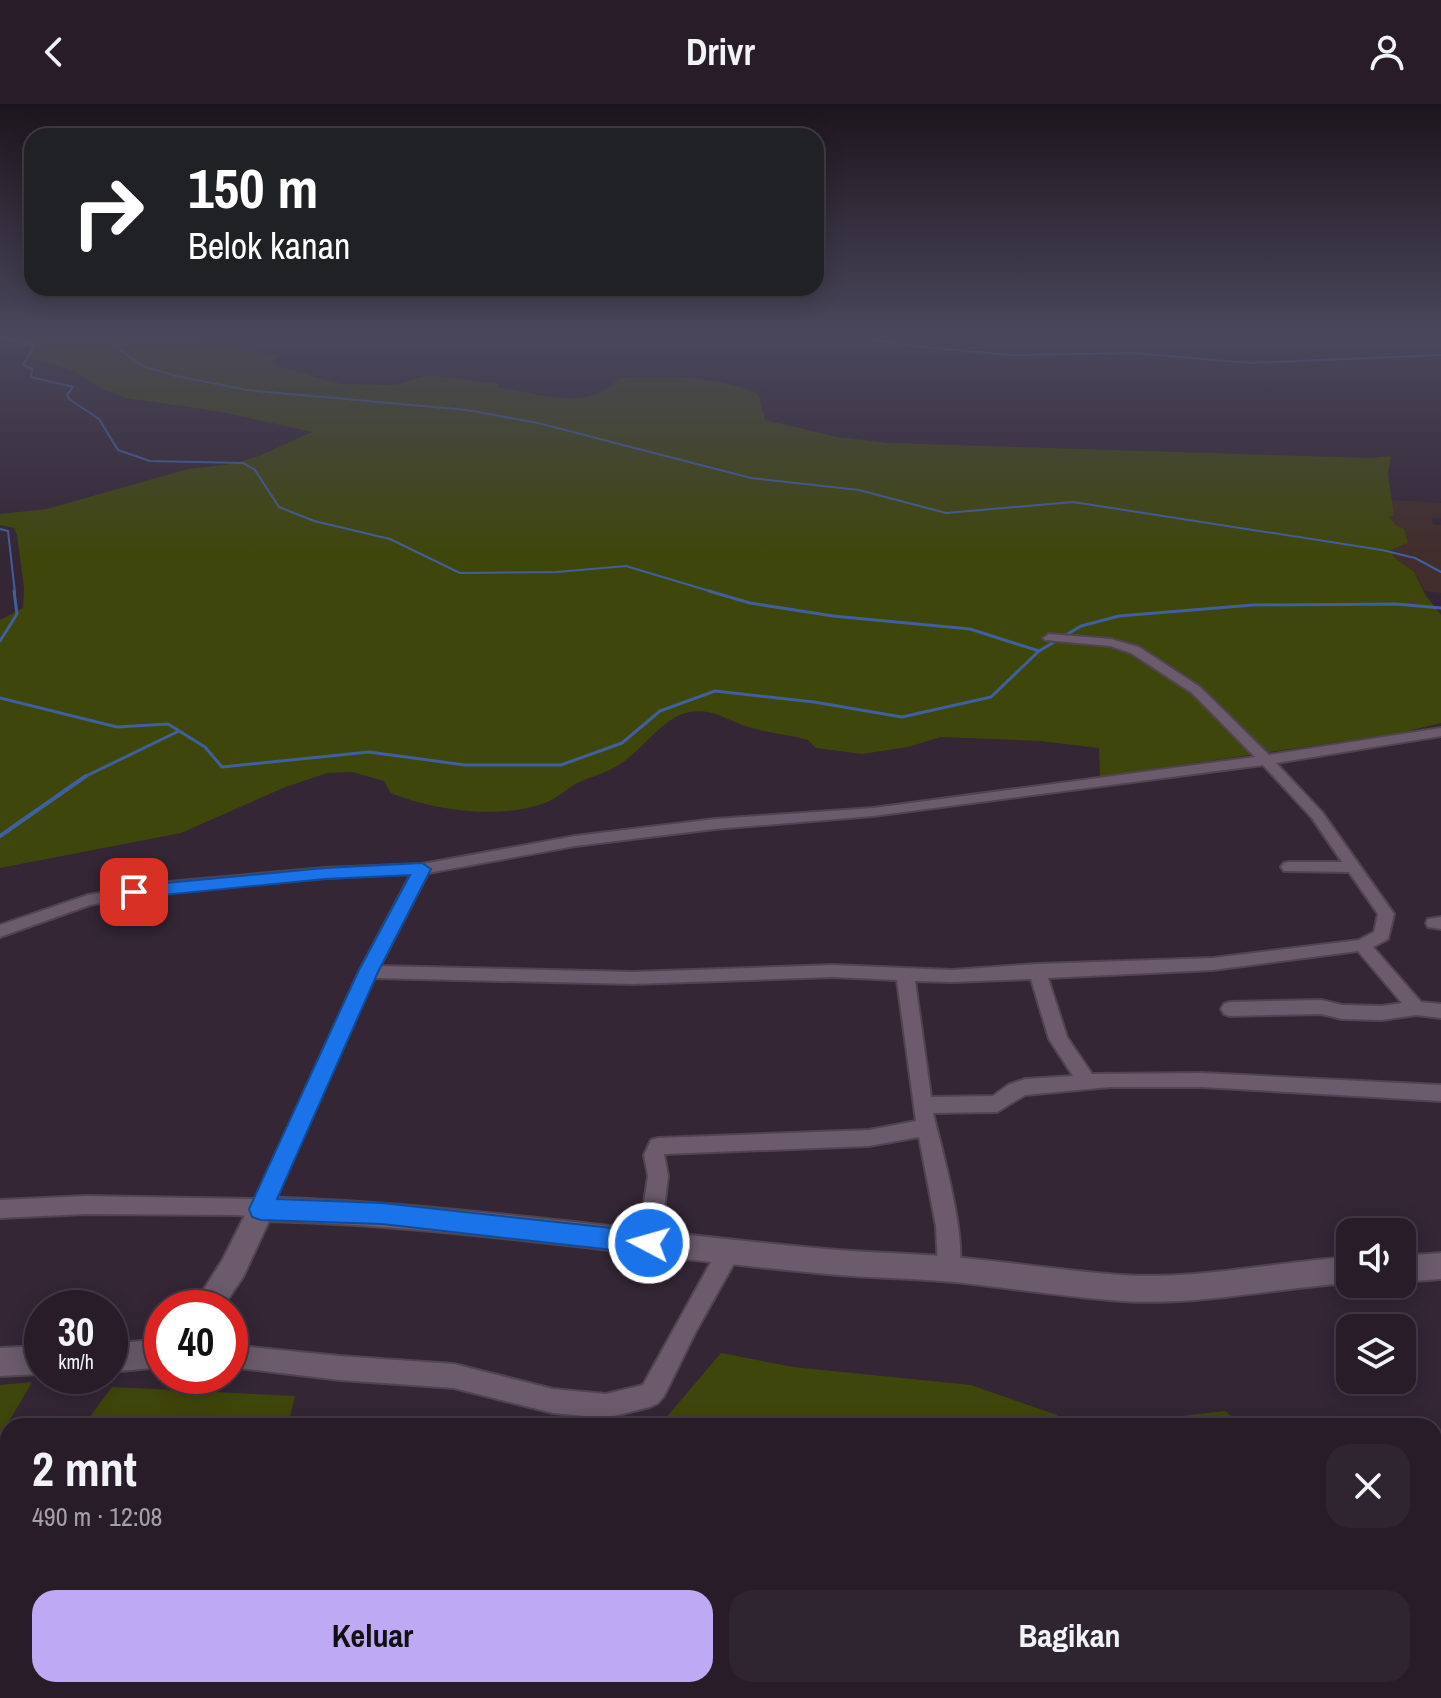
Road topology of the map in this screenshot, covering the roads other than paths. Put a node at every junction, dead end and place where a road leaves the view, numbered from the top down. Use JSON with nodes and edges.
{"nodes":[{"id":1,"x":1055,"y":639,"type":"dead end"},
{"id":2,"x":1441,"y":732,"type":"edge"},
{"id":3,"x":1266,"y":760,"type":"junction"},
{"id":4,"x":1289,"y":867,"type":"dead end"},
{"id":5,"x":1352,"y":867,"type":"junction"},
{"id":6,"x":422,"y":869,"type":"junction"},
{"id":7,"x":0,"y":931,"type":"edge"},
{"id":8,"x":1362,"y":945,"type":"junction"},
{"id":9,"x":1037,"y":970,"type":"junction"},
{"id":10,"x":368,"y":972,"type":"junction"},
{"id":11,"x":905,"y":974,"type":"junction"},
{"id":12,"x":1416,"y":1008,"type":"junction"},
{"id":13,"x":1230,"y":1009,"type":"dead end"},
{"id":14,"x":1441,"y":1011,"type":"edge"},
{"id":15,"x":1087,"y":1082,"type":"junction"},
{"id":16,"x":1441,"y":1093,"type":"edge"},
{"id":17,"x":922,"y":1105,"type":"junction"},
{"id":18,"x":924,"y":1128,"type":"junction"},
{"id":19,"x":0,"y":1209,"type":"edge"},
{"id":20,"x":261,"y":1209,"type":"junction"},
{"id":21,"x":649,"y":1243,"type":"junction"},
{"id":22,"x":729,"y":1251,"type":"junction"},
{"id":23,"x":1441,"y":1266,"type":"edge"},
{"id":24,"x":1416,"y":1268,"type":"edge"},
{"id":25,"x":949,"y":1269,"type":"junction"},
{"id":26,"x":1336,"y":1271,"type":"edge"},
{"id":27,"x":218,"y":1290,"type":"edge"},
{"id":28,"x":248,"y":1358,"type":"edge"},
{"id":29,"x":24,"y":1361,"type":"edge"},
{"id":30,"x":0,"y":1362,"type":"edge"}],
"edges":[{"from":1,"to":3,"type":"street"},
{"from":2,"to":3,"type":"street"},
{"from":3,"to":5,"type":"street"},
{"from":3,"to":6,"type":"street"},
{"from":4,"to":5,"type":"street"},
{"from":5,"to":8,"type":"street"},
{"from":6,"to":7,"type":"street"},
{"from":6,"to":10,"type":"street"},
{"from":8,"to":9,"type":"street"},
{"from":8,"to":12,"type":"street"},
{"from":9,"to":11,"type":"street"},
{"from":9,"to":15,"type":"street"},
{"from":10,"to":11,"type":"street"},
{"from":10,"to":20,"type":"street"},
{"from":11,"to":17,"type":"street"},
{"from":12,"to":13,"type":"street"},
{"from":12,"to":14,"type":"street"},
{"from":15,"to":16,"type":"street"},
{"from":15,"to":17,"type":"street"},
{"from":17,"to":18,"type":"street"},
{"from":18,"to":21,"type":"street"},
{"from":18,"to":25,"type":"street"},
{"from":19,"to":20,"type":"street"},
{"from":20,"to":21,"type":"street"},
{"from":20,"to":27,"type":"street"},
{"from":21,"to":22,"type":"street"},
{"from":22,"to":25,"type":"street"},
{"from":22,"to":28,"type":"street"},
{"from":23,"to":24,"type":"street"},
{"from":25,"to":26,"type":"street"},
{"from":29,"to":30,"type":"street"}]}
